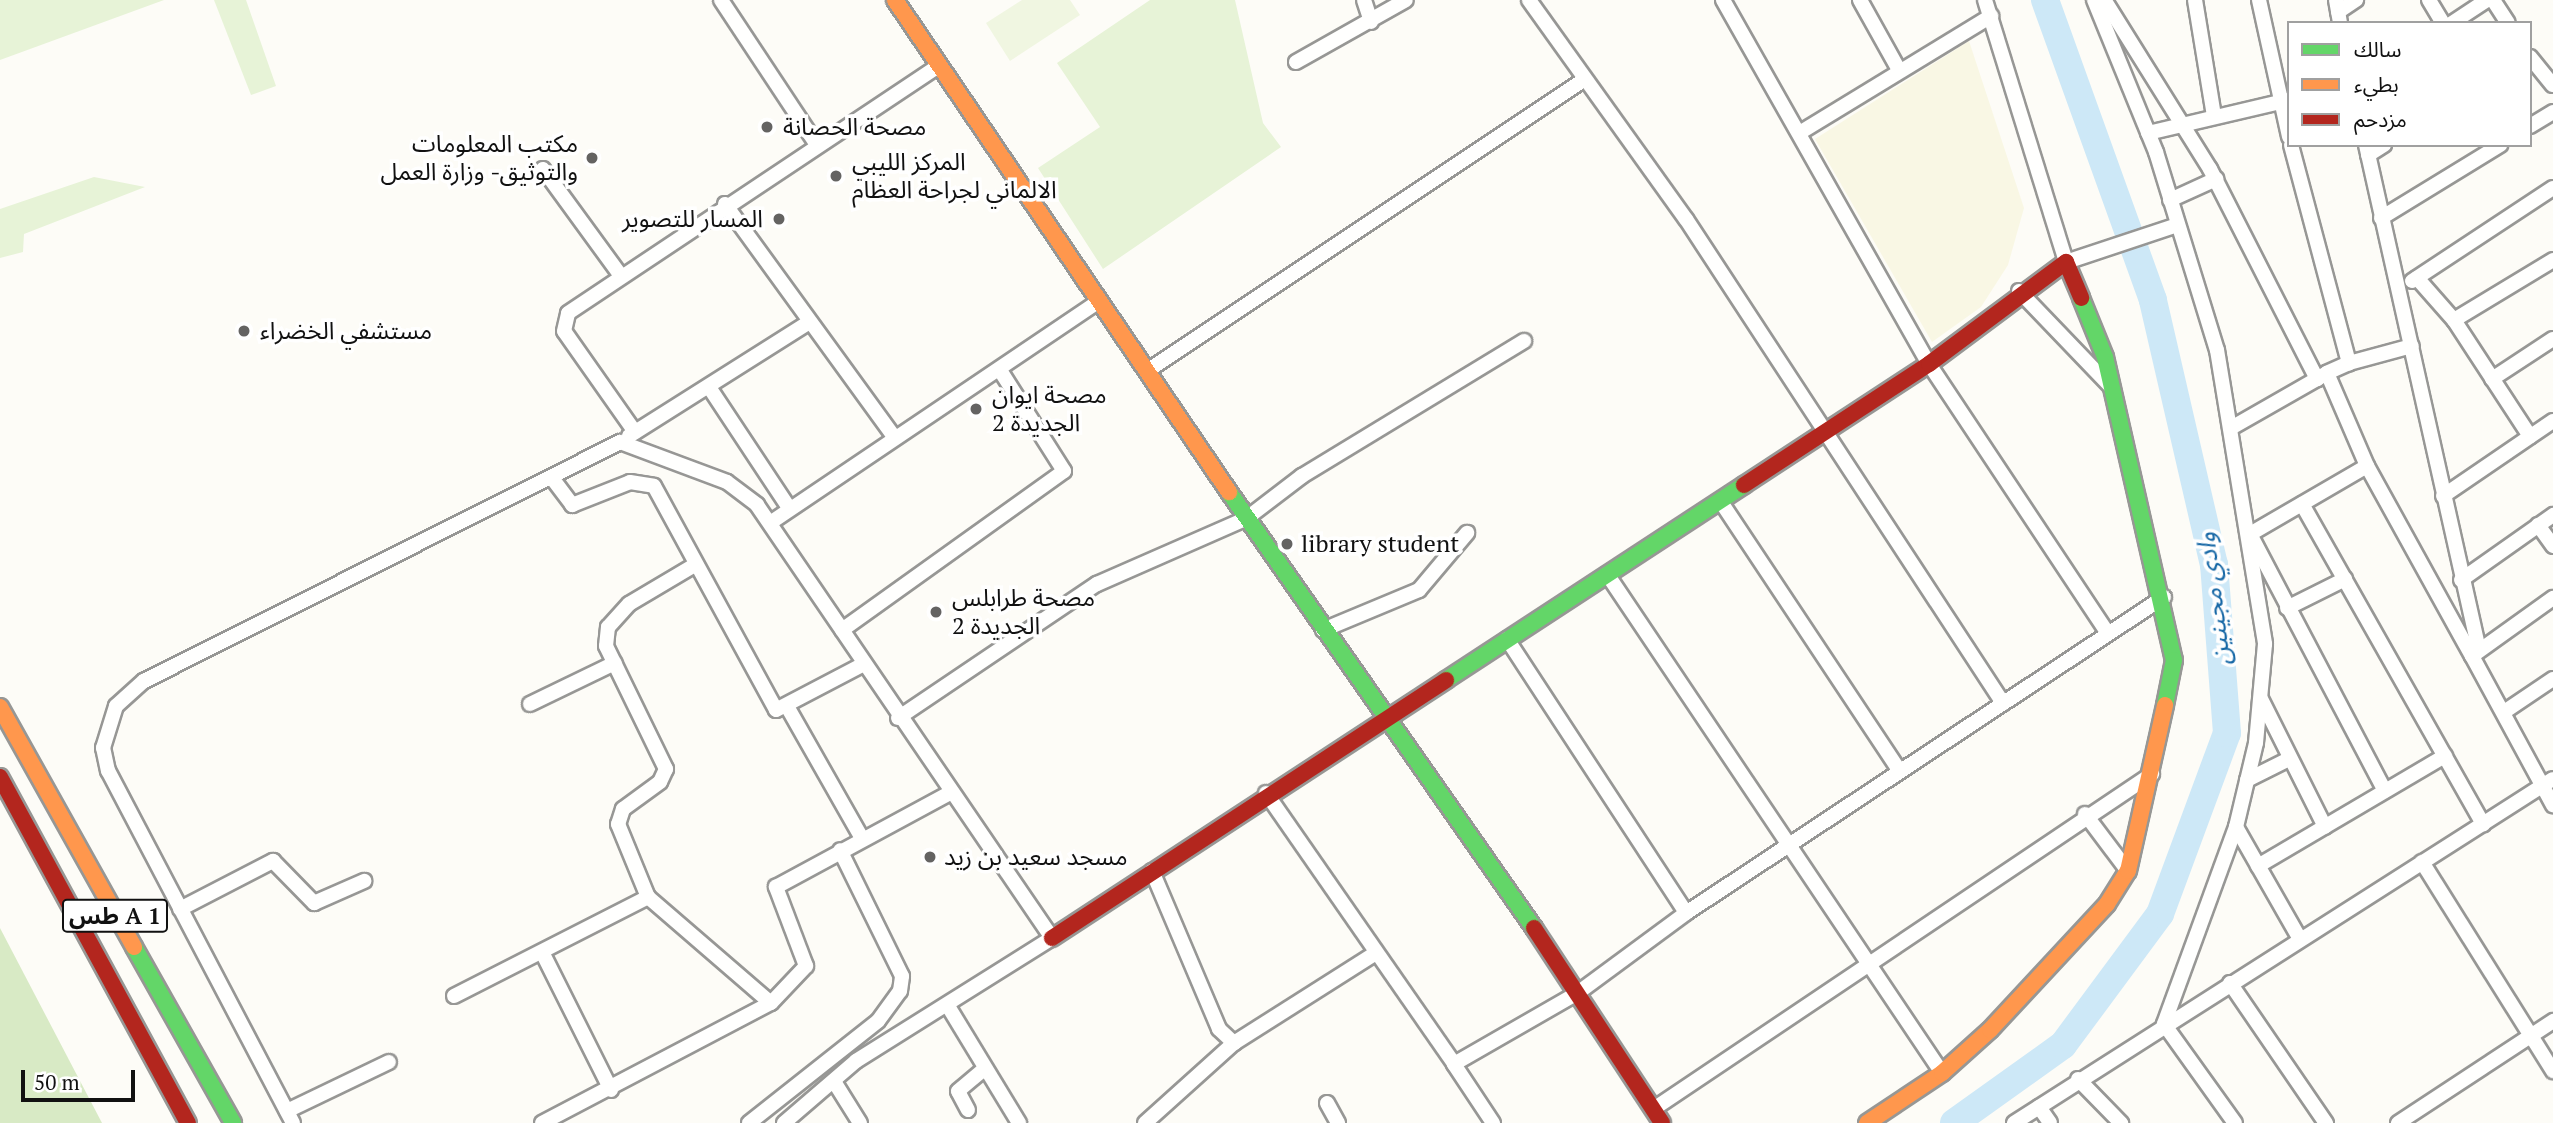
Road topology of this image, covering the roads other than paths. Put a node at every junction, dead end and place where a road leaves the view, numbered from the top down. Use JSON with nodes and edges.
{"nodes":[{"id":1,"x":721,"y":0,"type":"edge"},
{"id":2,"x":895,"y":0,"type":"edge"},
{"id":3,"x":1364,"y":0,"type":"edge"},
{"id":4,"x":1406,"y":0,"type":"edge"},
{"id":5,"x":1530,"y":0,"type":"edge"},
{"id":6,"x":1723,"y":0,"type":"edge"},
{"id":7,"x":1860,"y":0,"type":"edge"},
{"id":8,"x":1985,"y":0,"type":"edge"},
{"id":9,"x":2195,"y":0,"type":"edge"},
{"id":10,"x":2259,"y":0,"type":"edge"},
{"id":11,"x":2356,"y":0,"type":"edge"},
{"id":12,"x":2429,"y":0,"type":"edge"},
{"id":13,"x":2487,"y":0,"type":"edge"},
{"id":14,"x":2493,"y":0,"type":"edge"},
{"id":15,"x":2101,"y":1,"type":"edge"},
{"id":16,"x":2338,"y":12,"type":"edge"},
{"id":17,"x":1991,"y":16,"type":"junction"},
{"id":18,"x":2442,"y":21,"type":"edge"},
{"id":19,"x":2455,"y":21,"type":"edge"},
{"id":20,"x":2507,"y":21,"type":"edge"},
{"id":21,"x":1371,"y":22,"type":"junction"},
{"id":22,"x":2532,"y":59,"type":"edge"},
{"id":23,"x":1296,"y":62,"type":"dead end"},
{"id":24,"x":938,"y":66,"type":"junction"},
{"id":25,"x":1899,"y":70,"type":"junction"},
{"id":26,"x":1585,"y":79,"type":"junction"},
{"id":27,"x":2553,"y":85,"type":"edge"},
{"id":28,"x":2284,"y":101,"type":"edge"},
{"id":29,"x":2553,"y":112,"type":"edge"},
{"id":30,"x":2214,"y":116,"type":"junction"},
{"id":31,"x":2287,"y":123,"type":"edge"},
{"id":32,"x":2183,"y":124,"type":"junction"},
{"id":33,"x":2532,"y":125,"type":"edge"},
{"id":34,"x":1801,"y":132,"type":"junction"},
{"id":35,"x":2148,"y":133,"type":"junction"},
{"id":36,"x":817,"y":145,"type":"junction"},
{"id":37,"x":2292,"y":147,"type":"edge"},
{"id":38,"x":2497,"y":147,"type":"edge"},
{"id":39,"x":2367,"y":150,"type":"edge"},
{"id":40,"x":543,"y":169,"type":"dead end"},
{"id":41,"x":2216,"y":179,"type":"junction"},
{"id":42,"x":2553,"y":188,"type":"edge"},
{"id":43,"x":2170,"y":200,"type":"junction"},
{"id":44,"x":725,"y":204,"type":"junction"},
{"id":45,"x":2381,"y":218,"type":"junction"},
{"id":46,"x":2177,"y":225,"type":"junction"},
{"id":47,"x":2553,"y":260,"type":"edge"},
{"id":48,"x":2066,"y":262,"type":"junction"},
{"id":49,"x":621,"y":276,"type":"junction"},
{"id":50,"x":2417,"y":278,"type":"junction"},
{"id":51,"x":2399,"y":290,"type":"junction"},
{"id":52,"x":2018,"y":291,"type":"junction"},
{"id":53,"x":1099,"y":300,"type":"junction"},
{"id":54,"x":2454,"y":320,"type":"junction"},
{"id":55,"x":808,"y":323,"type":"junction"},
{"id":56,"x":2553,"y":339,"type":"edge"},
{"id":57,"x":1524,"y":341,"type":"dead end"},
{"id":58,"x":2412,"y":346,"type":"junction"},
{"id":59,"x":2349,"y":363,"type":"junction"},
{"id":60,"x":1929,"y":364,"type":"junction"},
{"id":61,"x":1000,"y":370,"type":"junction"},
{"id":62,"x":1147,"y":371,"type":"junction"},
{"id":63,"x":2322,"y":376,"type":"junction"},
{"id":64,"x":2492,"y":379,"type":"junction"},
{"id":65,"x":709,"y":387,"type":"junction"},
{"id":66,"x":2112,"y":390,"type":"junction"},
{"id":67,"x":2553,"y":421,"type":"edge"},
{"id":68,"x":2231,"y":428,"type":"junction"},
{"id":69,"x":635,"y":432,"type":"junction"},
{"id":70,"x":1823,"y":434,"type":"junction"},
{"id":71,"x":2530,"y":436,"type":"junction"},
{"id":72,"x":895,"y":438,"type":"junction"},
{"id":73,"x":620,"y":442,"type":"junction"},
{"id":74,"x":2367,"y":466,"type":"junction"},
{"id":75,"x":552,"y":478,"type":"junction"},
{"id":76,"x":2443,"y":496,"type":"junction"},
{"id":77,"x":1721,"y":502,"type":"junction"},
{"id":78,"x":2302,"y":504,"type":"junction"},
{"id":79,"x":789,"y":508,"type":"junction"},
{"id":80,"x":2553,"y":515,"type":"edge"},
{"id":81,"x":1247,"y":518,"type":"junction"},
{"id":82,"x":770,"y":523,"type":"junction"},
{"id":83,"x":2538,"y":525,"type":"junction"},
{"id":84,"x":1467,"y":533,"type":"dead end"},
{"id":85,"x":2250,"y":534,"type":"junction"},
{"id":86,"x":2553,"y":546,"type":"edge"},
{"id":87,"x":693,"y":566,"type":"junction"},
{"id":88,"x":1607,"y":574,"type":"junction"},
{"id":89,"x":2345,"y":579,"type":"junction"},
{"id":90,"x":2461,"y":580,"type":"junction"},
{"id":91,"x":2164,"y":597,"type":"junction"},
{"id":92,"x":2553,"y":598,"type":"edge"},
{"id":93,"x":2287,"y":608,"type":"junction"},
{"id":94,"x":842,"y":630,"type":"junction"},
{"id":95,"x":1323,"y":630,"type":"junction"},
{"id":96,"x":2108,"y":633,"type":"junction"},
{"id":97,"x":1507,"y":639,"type":"junction"},
{"id":98,"x":2475,"y":653,"type":"junction"},
{"id":99,"x":615,"y":663,"type":"junction"},
{"id":100,"x":862,"y":665,"type":"junction"},
{"id":101,"x":2553,"y":679,"type":"edge"},
{"id":102,"x":2260,"y":698,"type":"junction"},
{"id":103,"x":2003,"y":703,"type":"junction"},
{"id":104,"x":530,"y":704,"type":"dead end"},
{"id":105,"x":0,"y":708,"type":"edge"},
{"id":106,"x":788,"y":708,"type":"junction"},
{"id":107,"x":2504,"y":712,"type":"junction"},
{"id":108,"x":898,"y":719,"type":"junction"},
{"id":109,"x":1388,"y":720,"type":"junction"},
{"id":110,"x":2445,"y":756,"type":"junction"},
{"id":111,"x":2289,"y":758,"type":"junction"},
{"id":112,"x":1900,"y":771,"type":"junction"},
{"id":113,"x":2152,"y":774,"type":"junction"},
{"id":114,"x":0,"y":777,"type":"edge"},
{"id":115,"x":2247,"y":780,"type":"junction"},
{"id":116,"x":2548,"y":783,"type":"edge"},
{"id":117,"x":2385,"y":792,"type":"junction"},
{"id":118,"x":1266,"y":793,"type":"junction"},
{"id":119,"x":948,"y":794,"type":"junction"},
{"id":120,"x":2553,"y":805,"type":"edge"},
{"id":121,"x":2085,"y":814,"type":"junction"},
{"id":122,"x":2483,"y":824,"type":"junction"},
{"id":123,"x":2236,"y":827,"type":"junction"},
{"id":124,"x":2325,"y":827,"type":"junction"},
{"id":125,"x":862,"y":838,"type":"junction"},
{"id":126,"x":1786,"y":846,"type":"junction"},
{"id":127,"x":840,"y":850,"type":"junction"},
{"id":128,"x":2422,"y":862,"type":"junction"},
{"id":129,"x":2258,"y":866,"type":"junction"},
{"id":130,"x":1152,"y":871,"type":"junction"},
{"id":131,"x":2128,"y":871,"type":"junction"},
{"id":132,"x":364,"y":880,"type":"dead end"},
{"id":133,"x":648,"y":897,"type":"junction"},
{"id":134,"x":180,"y":909,"type":"junction"},
{"id":135,"x":1686,"y":913,"type":"junction"},
{"id":136,"x":1052,"y":938,"type":"junction"},
{"id":137,"x":2300,"y":939,"type":"junction"},
{"id":138,"x":1376,"y":953,"type":"junction"},
{"id":139,"x":543,"y":954,"type":"junction"},
{"id":140,"x":1865,"y":964,"type":"junction"},
{"id":141,"x":2230,"y":983,"type":"junction"},
{"id":142,"x":1579,"y":992,"type":"junction"},
{"id":143,"x":454,"y":996,"type":"dead end"},
{"id":144,"x":771,"y":1003,"type":"junction"},
{"id":145,"x":948,"y":1006,"type":"junction"},
{"id":146,"x":2553,"y":1021,"type":"edge"},
{"id":147,"x":2164,"y":1024,"type":"junction"},
{"id":148,"x":2531,"y":1037,"type":"junction"},
{"id":149,"x":1234,"y":1043,"type":"junction"},
{"id":150,"x":389,"y":1062,"type":"dead end"},
{"id":151,"x":1454,"y":1064,"type":"junction"},
{"id":152,"x":985,"y":1068,"type":"junction"},
{"id":153,"x":2553,"y":1071,"type":"edge"},
{"id":154,"x":1942,"y":1073,"type":"junction"},
{"id":155,"x":2078,"y":1079,"type":"junction"},
{"id":156,"x":835,"y":1083,"type":"junction"},
{"id":157,"x":611,"y":1090,"type":"junction"},
{"id":158,"x":1327,"y":1103,"type":"dead end"},
{"id":159,"x":2039,"y":1107,"type":"junction"},
{"id":160,"x":1655,"y":1108,"type":"junction"},
{"id":161,"x":968,"y":1110,"type":"dead end"},
{"id":162,"x":290,"y":1117,"type":"edge"},
{"id":163,"x":788,"y":1122,"type":"edge"},
{"id":164,"x":2403,"y":1122,"type":"edge"},
{"id":165,"x":188,"y":1123,"type":"edge"},
{"id":166,"x":233,"y":1123,"type":"edge"},
{"id":167,"x":542,"y":1123,"type":"edge"},
{"id":168,"x":749,"y":1123,"type":"edge"},
{"id":169,"x":860,"y":1123,"type":"edge"},
{"id":170,"x":1018,"y":1123,"type":"edge"},
{"id":171,"x":1145,"y":1123,"type":"edge"},
{"id":172,"x":1338,"y":1123,"type":"edge"},
{"id":173,"x":1493,"y":1123,"type":"edge"},
{"id":174,"x":1662,"y":1123,"type":"edge"},
{"id":175,"x":1867,"y":1123,"type":"edge"},
{"id":176,"x":2014,"y":1123,"type":"edge"},
{"id":177,"x":2050,"y":1123,"type":"edge"},
{"id":178,"x":2121,"y":1123,"type":"edge"},
{"id":179,"x":2235,"y":1123,"type":"edge"},
{"id":180,"x":2326,"y":1123,"type":"edge"}],
"edges":[{"from":1,"to":36,"type":"street"},
{"from":2,"to":24,"type":"main road"},
{"from":3,"to":21,"type":"street"},
{"from":4,"to":21,"type":"street"},
{"from":5,"to":26,"type":"street"},
{"from":6,"to":34,"type":"street"},
{"from":7,"to":25,"type":"street"},
{"from":8,"to":17,"type":"street"},
{"from":9,"to":30,"type":"street"},
{"from":10,"to":28,"type":"street"},
{"from":11,"to":16,"type":"street"},
{"from":12,"to":18,"type":"street"},
{"from":13,"to":19,"type":"street"},
{"from":14,"to":20,"type":"street"},
{"from":15,"to":32,"type":"street"},
{"from":15,"to":35,"type":"street"},
{"from":17,"to":25,"type":"street"},
{"from":17,"to":48,"type":"street"},
{"from":21,"to":23,"type":"street"},
{"from":22,"to":27,"type":"street"},
{"from":24,"to":36,"type":"street"},
{"from":24,"to":53,"type":"main road"},
{"from":25,"to":34,"type":"street"},
{"from":26,"to":62,"type":"street"},
{"from":26,"to":70,"type":"street"},
{"from":28,"to":30,"type":"street"},
{"from":28,"to":31,"type":"street"},
{"from":29,"to":33,"type":"street"},
{"from":30,"to":32,"type":"street"},
{"from":32,"to":35,"type":"street"},
{"from":32,"to":41,"type":"street"},
{"from":34,"to":60,"type":"street"},
{"from":35,"to":43,"type":"street"},
{"from":36,"to":44,"type":"street"},
{"from":37,"to":59,"type":"street"},
{"from":38,"to":45,"type":"street"},
{"from":39,"to":45,"type":"street"},
{"from":40,"to":49,"type":"street"},
{"from":41,"to":43,"type":"street"},
{"from":41,"to":63,"type":"street"},
{"from":42,"to":50,"type":"street"},
{"from":43,"to":46,"type":"street"},
{"from":44,"to":49,"type":"street"},
{"from":44,"to":55,"type":"street"},
{"from":45,"to":51,"type":"street"},
{"from":46,"to":48,"type":"street"},
{"from":46,"to":68,"type":"street"},
{"from":47,"to":54,"type":"street"},
{"from":48,"to":52,"type":"main road"},
{"from":48,"to":66,"type":"main road"},
{"from":49,"to":69,"type":"street"},
{"from":50,"to":51,"type":"street"},
{"from":50,"to":54,"type":"street"},
{"from":51,"to":58,"type":"street"},
{"from":52,"to":60,"type":"main road"},
{"from":52,"to":66,"type":"street"},
{"from":53,"to":61,"type":"street"},
{"from":53,"to":62,"type":"main road"},
{"from":54,"to":64,"type":"street"},
{"from":55,"to":65,"type":"street"},
{"from":55,"to":72,"type":"street"},
{"from":56,"to":64,"type":"street"},
{"from":57,"to":81,"type":"street"},
{"from":58,"to":59,"type":"street"},
{"from":58,"to":76,"type":"street"},
{"from":59,"to":63,"type":"street"},
{"from":60,"to":70,"type":"main road"},
{"from":60,"to":96,"type":"street"},
{"from":61,"to":72,"type":"street"},
{"from":61,"to":94,"type":"street"},
{"from":62,"to":81,"type":"main road"},
{"from":63,"to":68,"type":"street"},
{"from":63,"to":74,"type":"street"},
{"from":64,"to":71,"type":"street"},
{"from":65,"to":69,"type":"street"},
{"from":65,"to":79,"type":"street"},
{"from":66,"to":91,"type":"main road"},
{"from":67,"to":71,"type":"street"},
{"from":68,"to":85,"type":"street"},
{"from":69,"to":73,"type":"street"},
{"from":70,"to":77,"type":"main road"},
{"from":70,"to":103,"type":"street"},
{"from":71,"to":76,"type":"street"},
{"from":72,"to":79,"type":"street"},
{"from":73,"to":75,"type":"street"},
{"from":73,"to":82,"type":"street"},
{"from":74,"to":78,"type":"street"},
{"from":74,"to":98,"type":"street"},
{"from":75,"to":87,"type":"street"},
{"from":75,"to":134,"type":"street"},
{"from":76,"to":90,"type":"street"},
{"from":77,"to":88,"type":"main road"},
{"from":77,"to":112,"type":"street"},
{"from":78,"to":85,"type":"street"},
{"from":78,"to":89,"type":"street"},
{"from":79,"to":82,"type":"street"},
{"from":80,"to":83,"type":"street"},
{"from":81,"to":95,"type":"main road"},
{"from":81,"to":108,"type":"street"},
{"from":82,"to":94,"type":"street"},
{"from":83,"to":86,"type":"street"},
{"from":83,"to":90,"type":"street"},
{"from":84,"to":95,"type":"street"},
{"from":85,"to":93,"type":"street"},
{"from":85,"to":102,"type":"street"},
{"from":87,"to":99,"type":"street"},
{"from":87,"to":106,"type":"street"},
{"from":88,"to":97,"type":"main road"},
{"from":88,"to":126,"type":"street"},
{"from":89,"to":93,"type":"street"},
{"from":89,"to":110,"type":"street"},
{"from":90,"to":98,"type":"street"},
{"from":91,"to":96,"type":"street"},
{"from":91,"to":113,"type":"main road"},
{"from":92,"to":98,"type":"street"},
{"from":93,"to":117,"type":"street"},
{"from":94,"to":100,"type":"street"},
{"from":95,"to":109,"type":"main road"},
{"from":96,"to":103,"type":"street"},
{"from":97,"to":109,"type":"main road"},
{"from":97,"to":135,"type":"street"},
{"from":98,"to":107,"type":"street"},
{"from":99,"to":104,"type":"street"},
{"from":99,"to":133,"type":"street"},
{"from":100,"to":106,"type":"street"},
{"from":100,"to":108,"type":"street"},
{"from":101,"to":107,"type":"street"},
{"from":102,"to":111,"type":"street"},
{"from":102,"to":115,"type":"street"},
{"from":103,"to":112,"type":"street"},
{"from":105,"to":166,"type":"main road","number":"طس A 1"},
{"from":106,"to":125,"type":"street"},
{"from":107,"to":116,"type":"street"},
{"from":108,"to":119,"type":"street"},
{"from":109,"to":118,"type":"main road"},
{"from":109,"to":142,"type":"main road"},
{"from":110,"to":117,"type":"street"},
{"from":110,"to":122,"type":"street"},
{"from":111,"to":115,"type":"street"},
{"from":111,"to":124,"type":"street"},
{"from":112,"to":126,"type":"street"},
{"from":113,"to":121,"type":"street"},
{"from":113,"to":131,"type":"main road"},
{"from":114,"to":165,"type":"main road","number":"طس A 1"},
{"from":115,"to":123,"type":"street"},
{"from":116,"to":120,"type":"street"},
{"from":116,"to":122,"type":"street"},
{"from":117,"to":124,"type":"street"},
{"from":118,"to":130,"type":"main road"},
{"from":118,"to":138,"type":"street"},
{"from":119,"to":125,"type":"street"},
{"from":119,"to":136,"type":"street"},
{"from":121,"to":131,"type":"street"},
{"from":121,"to":140,"type":"street"},
{"from":122,"to":128,"type":"street"},
{"from":123,"to":129,"type":"street"},
{"from":123,"to":147,"type":"street"},
{"from":124,"to":129,"type":"street"},
{"from":125,"to":127,"type":"street"},
{"from":126,"to":135,"type":"street"},
{"from":126,"to":140,"type":"street"},
{"from":127,"to":144,"type":"street"},
{"from":127,"to":168,"type":"street"},
{"from":128,"to":137,"type":"street"},
{"from":128,"to":148,"type":"street"},
{"from":129,"to":137,"type":"street"},
{"from":130,"to":136,"type":"main road"},
{"from":130,"to":149,"type":"street"},
{"from":131,"to":154,"type":"main road"},
{"from":132,"to":134,"type":"street"},
{"from":133,"to":139,"type":"street"},
{"from":133,"to":144,"type":"street"},
{"from":134,"to":162,"type":"street"},
{"from":135,"to":142,"type":"street"},
{"from":136,"to":145,"type":"street"},
{"from":137,"to":141,"type":"street"},
{"from":138,"to":149,"type":"street"},
{"from":138,"to":151,"type":"street"},
{"from":139,"to":143,"type":"street"},
{"from":139,"to":157,"type":"street"},
{"from":140,"to":154,"type":"street"},
{"from":140,"to":160,"type":"street"},
{"from":141,"to":147,"type":"street"},
{"from":141,"to":180,"type":"street"},
{"from":142,"to":151,"type":"street"},
{"from":142,"to":160,"type":"main road"},
{"from":144,"to":157,"type":"street"},
{"from":145,"to":152,"type":"street"},
{"from":145,"to":156,"type":"street"},
{"from":146,"to":148,"type":"street"},
{"from":147,"to":155,"type":"street"},
{"from":147,"to":179,"type":"street"},
{"from":148,"to":153,"type":"street"},
{"from":148,"to":164,"type":"street"},
{"from":149,"to":171,"type":"street"},
{"from":150,"to":162,"type":"street"},
{"from":151,"to":173,"type":"street"},
{"from":152,"to":161,"type":"street"},
{"from":152,"to":170,"type":"street"},
{"from":154,"to":175,"type":"main road"},
{"from":155,"to":159,"type":"street"},
{"from":155,"to":178,"type":"street"},
{"from":156,"to":163,"type":"street"},
{"from":156,"to":169,"type":"street"},
{"from":157,"to":167,"type":"street"},
{"from":158,"to":172,"type":"street"},
{"from":159,"to":176,"type":"street"},
{"from":159,"to":177,"type":"street"},
{"from":160,"to":174,"type":"main road"}]}
